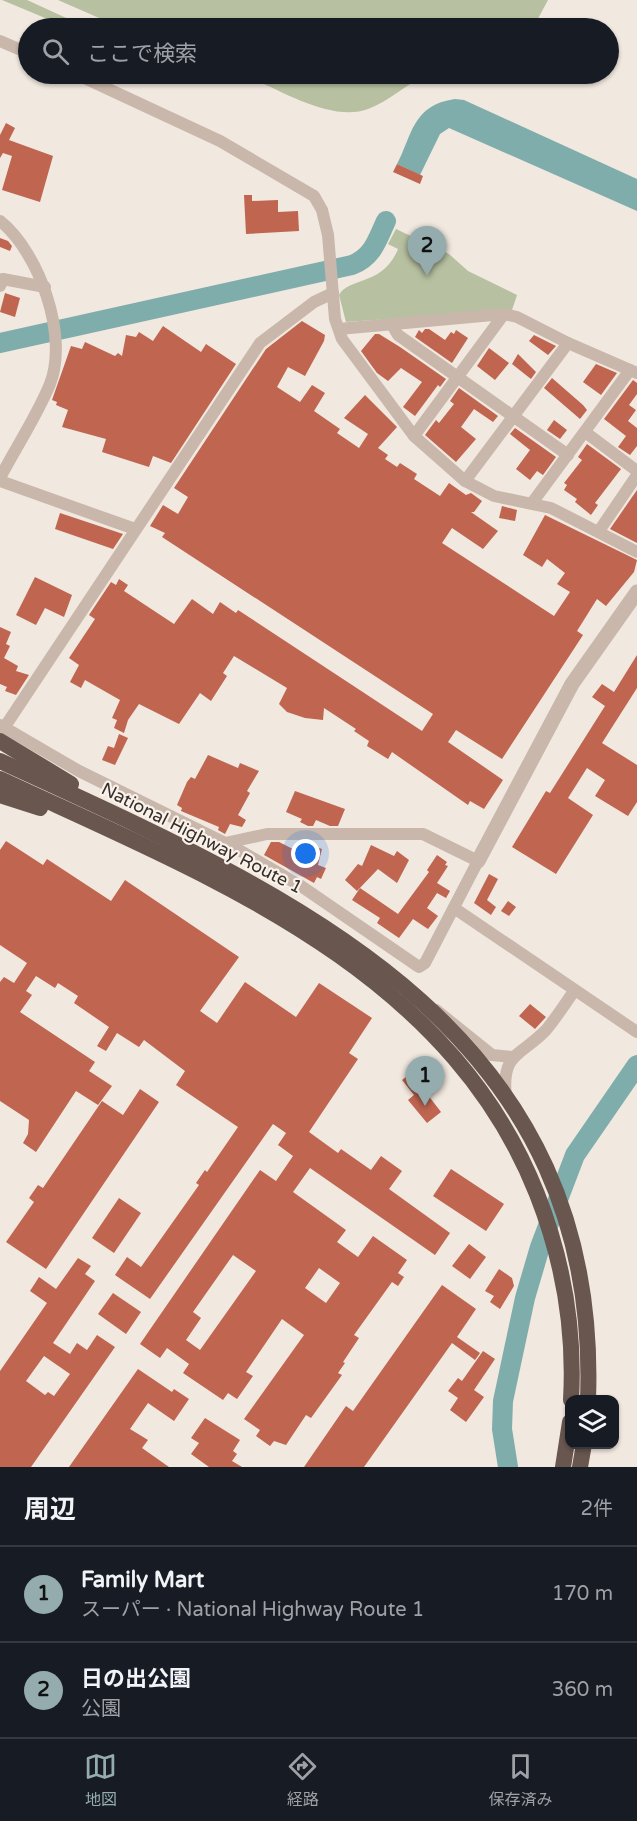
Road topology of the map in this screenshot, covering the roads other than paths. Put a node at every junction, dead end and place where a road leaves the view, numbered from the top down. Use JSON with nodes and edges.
{"nodes":[{"id":1,"x":0,"y":41,"type":"edge"},
{"id":2,"x":18,"y":49,"type":"edge"},
{"id":3,"x":97,"y":84,"type":"edge"},
{"id":4,"x":0,"y":221,"type":"edge"},
{"id":5,"x":0,"y":286,"type":"edge"},
{"id":6,"x":45,"y":287,"type":"junction"},
{"id":7,"x":332,"y":290,"type":"junction"},
{"id":8,"x":504,"y":314,"type":"junction"},
{"id":9,"x":392,"y":325,"type":"junction"},
{"id":10,"x":339,"y":329,"type":"junction"},
{"id":11,"x":568,"y":343,"type":"junction"},
{"id":12,"x":634,"y":372,"type":"edge"},
{"id":13,"x":459,"y":376,"type":"junction"},
{"id":14,"x":513,"y":416,"type":"junction"},
{"id":15,"x":585,"y":432,"type":"junction"},
{"id":16,"x":414,"y":436,"type":"junction"},
{"id":17,"x":568,"y":455,"type":"junction"},
{"id":18,"x":637,"y":473,"type":"edge"},
{"id":19,"x":0,"y":480,"type":"edge"},
{"id":20,"x":465,"y":481,"type":"junction"},
{"id":21,"x":532,"y":503,"type":"junction"},
{"id":22,"x":135,"y":529,"type":"junction"},
{"id":23,"x":599,"y":531,"type":"junction"},
{"id":24,"x":637,"y":552,"type":"edge"},
{"id":25,"x":637,"y":592,"type":"edge"},
{"id":26,"x":1,"y":731,"type":"edge"},
{"id":27,"x":0,"y":761,"type":"edge"},
{"id":28,"x":0,"y":779,"type":"edge"},
{"id":29,"x":0,"y":795,"type":"edge"},
{"id":30,"x":128,"y":829,"type":"junction"},
{"id":31,"x":225,"y":843,"type":"junction"},
{"id":32,"x":478,"y":861,"type":"junction"},
{"id":33,"x":454,"y":908,"type":"junction"},
{"id":34,"x":574,"y":991,"type":"junction"},
{"id":35,"x":425,"y":1003,"type":"junction"},
{"id":36,"x":637,"y":1032,"type":"edge"},
{"id":37,"x":512,"y":1057,"type":"junction"},
{"id":38,"x":506,"y":1098,"type":"junction"},
{"id":39,"x":571,"y":1395,"type":"edge"},
{"id":40,"x":588,"y":1395,"type":"edge"},
{"id":41,"x":566,"y":1449,"type":"edge"},
{"id":42,"x":583,"y":1449,"type":"edge"},
{"id":43,"x":563,"y":1467,"type":"edge"},
{"id":44,"x":580,"y":1467,"type":"edge"}],
"edges":[{"from":1,"to":2,"type":"street"},
{"from":3,"to":7,"type":"street"},
{"from":4,"to":6,"type":"street"},
{"from":5,"to":6,"type":"street"},
{"from":6,"to":19,"type":"street"},
{"from":7,"to":10,"type":"street"},
{"from":7,"to":22,"type":"street"},
{"from":8,"to":9,"type":"street"},
{"from":8,"to":11,"type":"street"},
{"from":8,"to":13,"type":"street"},
{"from":9,"to":10,"type":"street"},
{"from":9,"to":13,"type":"street"},
{"from":10,"to":16,"type":"street"},
{"from":11,"to":12,"type":"street"},
{"from":11,"to":14,"type":"street"},
{"from":12,"to":15,"type":"street"},
{"from":13,"to":14,"type":"street"},
{"from":13,"to":16,"type":"street"},
{"from":14,"to":17,"type":"street"},
{"from":14,"to":20,"type":"street"},
{"from":15,"to":17,"type":"street"},
{"from":15,"to":18,"type":"street"},
{"from":16,"to":20,"type":"street"},
{"from":17,"to":21,"type":"street"},
{"from":18,"to":23,"type":"street"},
{"from":19,"to":22,"type":"street"},
{"from":20,"to":21,"type":"street"},
{"from":21,"to":23,"type":"street"},
{"from":22,"to":26,"type":"street"},
{"from":23,"to":24,"type":"street"},
{"from":25,"to":32,"type":"street"},
{"from":26,"to":30,"type":"highway"},
{"from":26,"to":31,"type":"street"},
{"from":27,"to":30,"type":"highway","name":"National Highway Route 1"},
{"from":28,"to":30,"type":"highway","name":"National Highway Route 1"},
{"from":29,"to":30,"type":"highway"},
{"from":30,"to":35,"type":"highway","name":"National Highway Route 1"},
{"from":30,"to":39,"type":"highway","name":"National Highway Route 1"},
{"from":31,"to":32,"type":"street"},
{"from":31,"to":33,"type":"street"},
{"from":32,"to":33,"type":"street"},
{"from":33,"to":34,"type":"street"},
{"from":34,"to":36,"type":"street"},
{"from":34,"to":37,"type":"street"},
{"from":35,"to":37,"type":"street"},
{"from":35,"to":38,"type":"highway","name":"National Highway Route 1"},
{"from":37,"to":38,"type":"street"},
{"from":38,"to":40,"type":"highway","name":"National Highway Route 1"},
{"from":41,"to":43,"type":"highway"},
{"from":42,"to":44,"type":"highway"}]}
